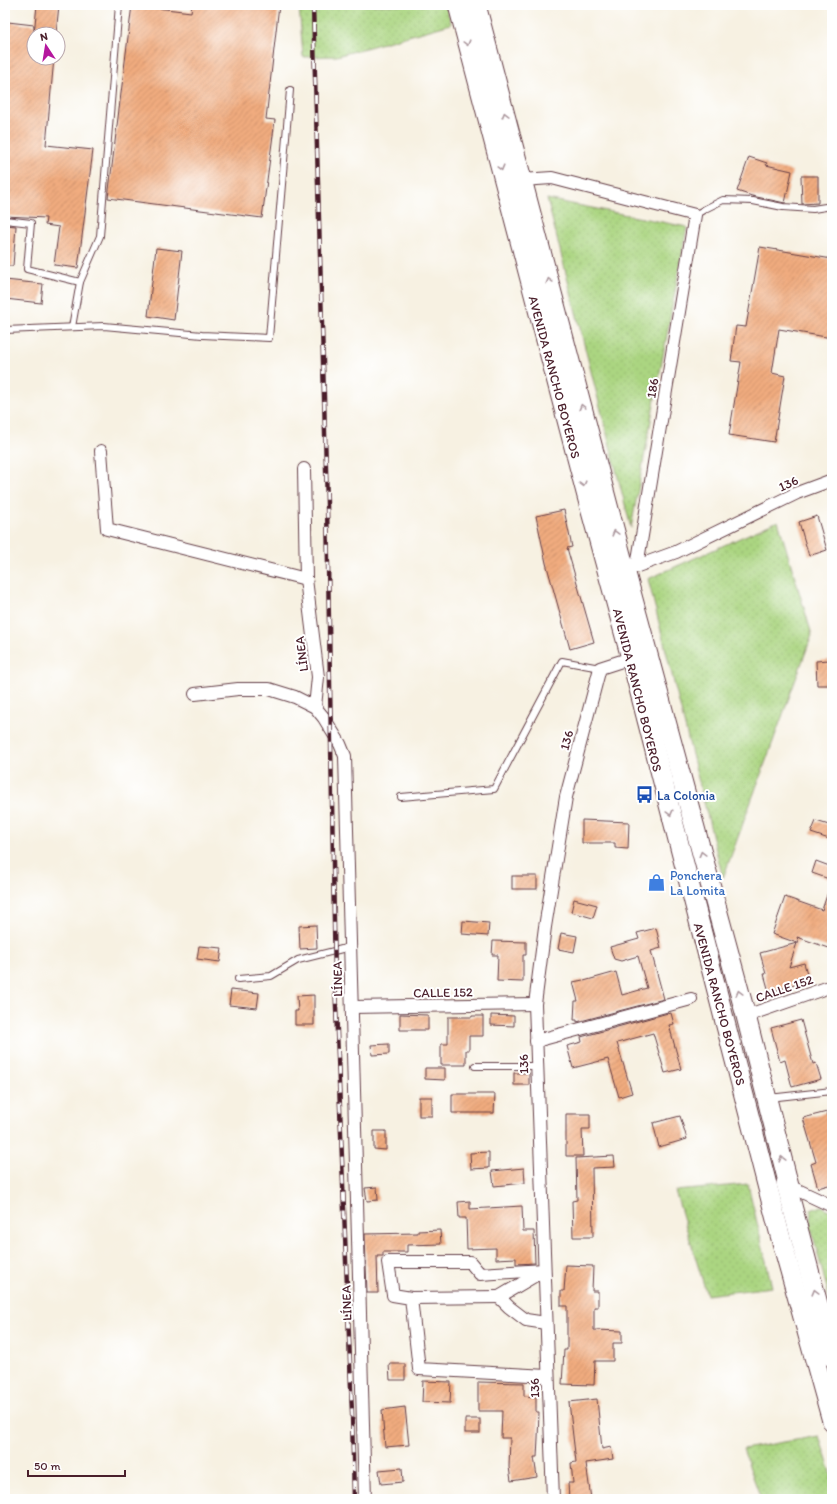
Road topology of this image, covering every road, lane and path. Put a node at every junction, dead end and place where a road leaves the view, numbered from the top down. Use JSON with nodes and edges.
{"nodes":[{"id":1,"x":119,"y":5,"type":"edge"},
{"id":2,"x":458,"y":5,"type":"edge"},
{"id":3,"x":476,"y":5,"type":"edge"},
{"id":4,"x":290,"y":90,"type":"dead end"},
{"id":5,"x":522,"y":180,"type":"junction"},
{"id":6,"x":832,"y":206,"type":"edge"},
{"id":7,"x":695,"y":215,"type":"junction"},
{"id":8,"x":5,"y":220,"type":"edge"},
{"id":9,"x":80,"y":282,"type":"junction"},
{"id":10,"x":72,"y":327,"type":"junction"},
{"id":11,"x":5,"y":330,"type":"edge"},
{"id":12,"x":101,"y":452,"type":"dead end"},
{"id":13,"x":304,"y":468,"type":"dead end"},
{"id":14,"x":832,"y":480,"type":"edge"},
{"id":15,"x":631,"y":568,"type":"junction"},
{"id":16,"x":306,"y":579,"type":"junction"},
{"id":17,"x":631,"y":658,"type":"junction"},
{"id":18,"x":600,"y":668,"type":"junction"},
{"id":19,"x":195,"y":694,"type":"dead end"},
{"id":20,"x":315,"y":707,"type":"junction"},
{"id":21,"x":401,"y":797,"type":"dead end"},
{"id":22,"x":350,"y":947,"type":"junction"},
{"id":23,"x":238,"y":979,"type":"dead end"},
{"id":24,"x":832,"y":986,"type":"edge"},
{"id":25,"x":691,"y":999,"type":"dead end"},
{"id":26,"x":535,"y":1004,"type":"junction"},
{"id":27,"x":352,"y":1007,"type":"junction"},
{"id":28,"x":746,"y":1016,"type":"junction"},
{"id":29,"x":536,"y":1041,"type":"junction"},
{"id":30,"x":475,"y":1066,"type":"dead end"},
{"id":31,"x":537,"y":1066,"type":"junction"},
{"id":32,"x":832,"y":1091,"type":"edge"},
{"id":33,"x":766,"y":1098,"type":"junction"},
{"id":34,"x":789,"y":1186,"type":"junction"},
{"id":35,"x":832,"y":1206,"type":"edge"},
{"id":36,"x":544,"y":1270,"type":"junction"},
{"id":37,"x":499,"y":1297,"type":"junction"},
{"id":38,"x":411,"y":1298,"type":"junction"},
{"id":39,"x":546,"y":1323,"type":"junction"},
{"id":40,"x":832,"y":1357,"type":"edge"},
{"id":41,"x":548,"y":1376,"type":"junction"},
{"id":42,"x":832,"y":1421,"type":"edge"},
{"id":43,"x":365,"y":1499,"type":"edge"},
{"id":44,"x":553,"y":1499,"type":"edge"}],
"edges":[{"from":1,"to":9,"type":"lane"},
{"from":2,"to":17,"type":"highway","name":"AVENIDA RANCHO BOYEROS","one_way":true},
{"from":5,"to":3,"type":"highway","name":"AVENIDA RANCHO BOYEROS","one_way":true},
{"from":4,"to":10,"type":"lane"},
{"from":5,"to":7,"type":"street"},
{"from":15,"to":5,"type":"highway","name":"AVENIDA RANCHO BOYEROS","one_way":true},
{"from":6,"to":7,"type":"lane"},
{"from":7,"to":15,"type":"street","name":"186"},
{"from":8,"to":9,"type":"lane"},
{"from":9,"to":10,"type":"lane"},
{"from":10,"to":11,"type":"lane"},
{"from":12,"to":16,"type":"street"},
{"from":13,"to":16,"type":"street","name":"LÍNEA"},
{"from":14,"to":15,"type":"street","name":"136"},
{"from":28,"to":15,"type":"highway","name":"AVENIDA RANCHO BOYEROS","one_way":true},
{"from":16,"to":20,"type":"street","name":"LÍNEA"},
{"from":17,"to":18,"type":"street"},
{"from":17,"to":42,"type":"highway","name":"AVENIDA RANCHO BOYEROS","one_way":true},
{"from":18,"to":21,"type":"lane"},
{"from":18,"to":26,"type":"street","name":"136"},
{"from":19,"to":20,"type":"street"},
{"from":20,"to":22,"type":"street","name":"LÍNEA"},
{"from":22,"to":23,"type":"lane"},
{"from":22,"to":27,"type":"street","name":"LÍNEA"},
{"from":24,"to":28,"type":"street","name":"CALLE 152"},
{"from":25,"to":29,"type":"street"},
{"from":26,"to":27,"type":"street","name":"CALLE 152"},
{"from":26,"to":29,"type":"street","name":"136"},
{"from":27,"to":43,"type":"street","name":"LÍNEA"},
{"from":28,"to":33,"type":"highway","name":"AVENIDA RANCHO BOYEROS"},
{"from":29,"to":31,"type":"street","name":"136"},
{"from":30,"to":31,"type":"lane"},
{"from":31,"to":36,"type":"street","name":"136"},
{"from":32,"to":33,"type":"lane"},
{"from":34,"to":33,"type":"highway","name":"AVENIDA RANCHO BOYEROS","one_way":true},
{"from":34,"to":35,"type":"street"},
{"from":40,"to":34,"type":"highway","name":"AVENIDA RANCHO BOYEROS","one_way":true},
{"from":36,"to":37,"type":"street"},
{"from":36,"to":38,"type":"street"},
{"from":36,"to":39,"type":"street","name":"136"},
{"from":37,"to":38,"type":"street"},
{"from":37,"to":39,"type":"street"},
{"from":38,"to":41,"type":"street"},
{"from":39,"to":41,"type":"street","name":"136"},
{"from":41,"to":44,"type":"street","name":"136"}]}
